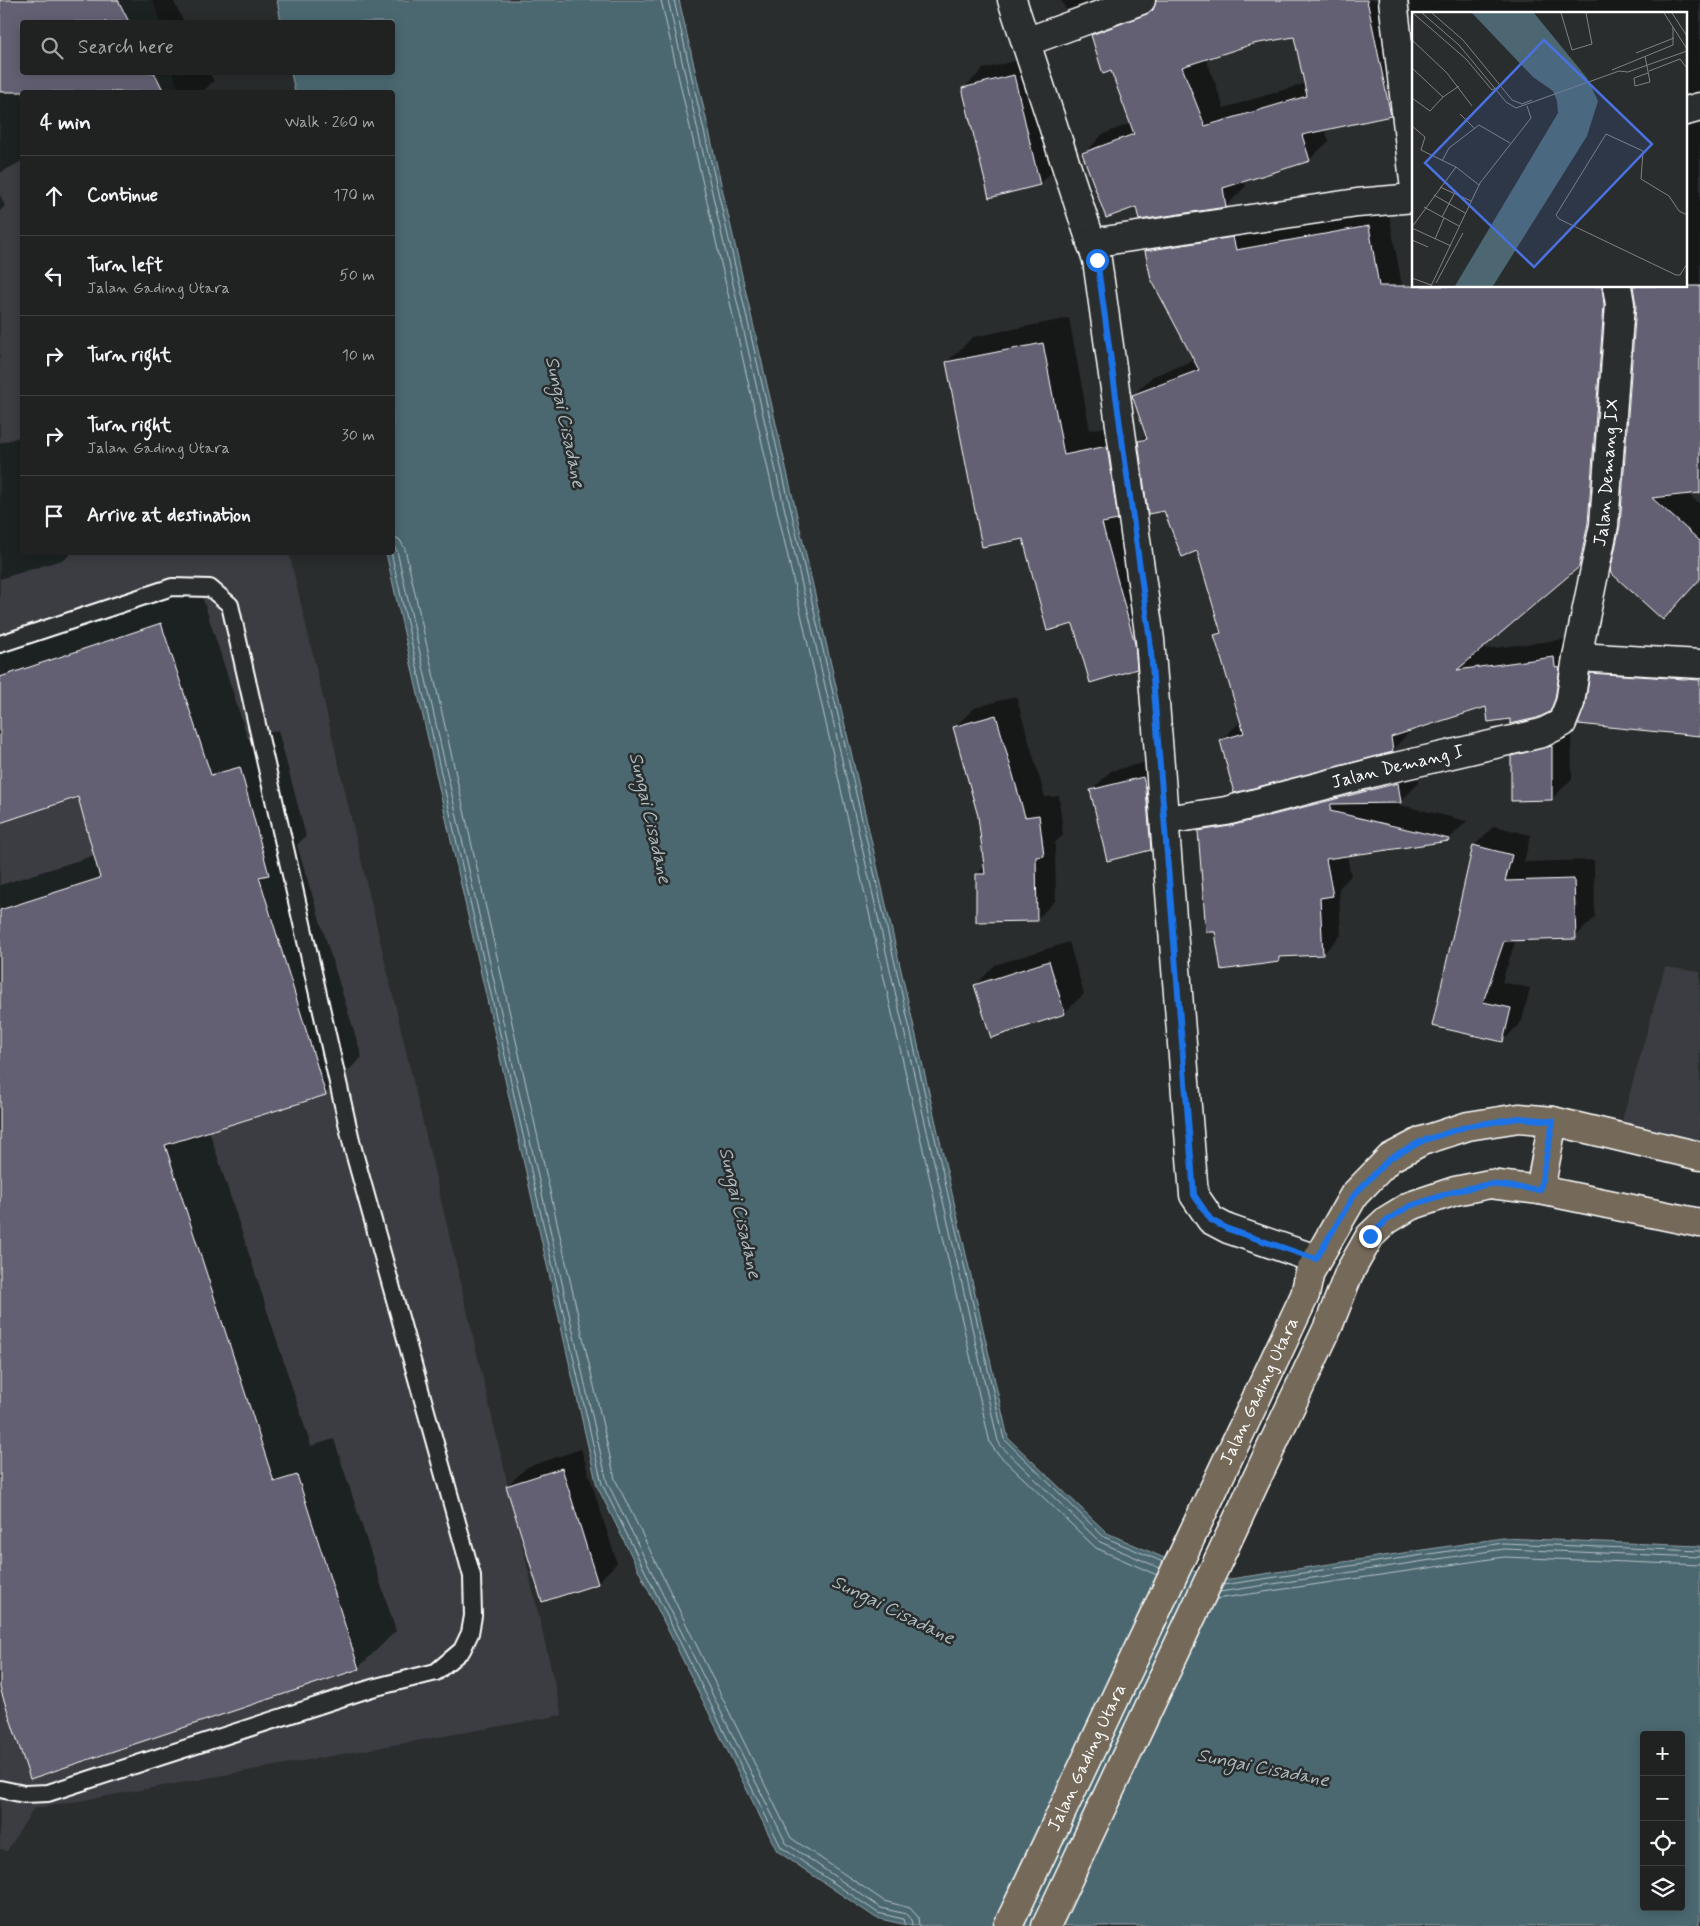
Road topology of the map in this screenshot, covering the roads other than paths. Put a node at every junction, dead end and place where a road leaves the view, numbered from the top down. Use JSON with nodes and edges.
{"nodes":[{"id":1,"x":1012,"y":0,"type":"edge"},
{"id":2,"x":1141,"y":0,"type":"edge"},
{"id":3,"x":1393,"y":0,"type":"edge"},
{"id":4,"x":1026,"y":42,"type":"junction"},
{"id":5,"x":1700,"y":107,"type":"edge"},
{"id":6,"x":1688,"y":111,"type":"edge"},
{"id":7,"x":1412,"y":164,"type":"edge"},
{"id":8,"x":1412,"y":198,"type":"edge"},
{"id":9,"x":1091,"y":243,"type":"junction"},
{"id":10,"x":1617,"y":288,"type":"edge"},
{"id":11,"x":0,"y":644,"type":"edge"},
{"id":12,"x":1577,"y":657,"type":"junction"},
{"id":13,"x":1700,"y":664,"type":"edge"},
{"id":14,"x":1165,"y":820,"type":"junction"},
{"id":15,"x":1553,"y":1121,"type":"junction"},
{"id":16,"x":1700,"y":1156,"type":"edge"},
{"id":17,"x":1540,"y":1190,"type":"junction"},
{"id":18,"x":1700,"y":1223,"type":"edge"},
{"id":19,"x":1316,"y":1259,"type":"junction"},
{"id":20,"x":0,"y":1789,"type":"edge"},
{"id":21,"x":1008,"y":1926,"type":"edge"},
{"id":22,"x":1046,"y":1926,"type":"edge"}],
"edges":[{"from":1,"to":4,"type":"street"},
{"from":2,"to":4,"type":"street"},
{"from":3,"to":7,"type":"street"},
{"from":4,"to":9,"type":"street"},
{"from":5,"to":6,"type":"street"},
{"from":8,"to":9,"type":"street"},
{"from":9,"to":14,"type":"street"},
{"from":10,"to":12,"type":"street","name":"Jalan Demang IX"},
{"from":11,"to":20,"type":"lane"},
{"from":12,"to":13,"type":"street"},
{"from":12,"to":14,"type":"street","name":"Jalan Demang I"},
{"from":14,"to":19,"type":"street"},
{"from":15,"to":16,"type":"main road","name":"Jalan Gading Utara"},
{"from":15,"to":17,"type":"main road"},
{"from":15,"to":19,"type":"main road","name":"Jalan Gading Utara"},
{"from":17,"to":18,"type":"main road","name":"Jalan Gading Utara"},
{"from":17,"to":22,"type":"main road","name":"Jalan Gading Utara"},
{"from":19,"to":21,"type":"main road","name":"Jalan Gading Utara"}]}
